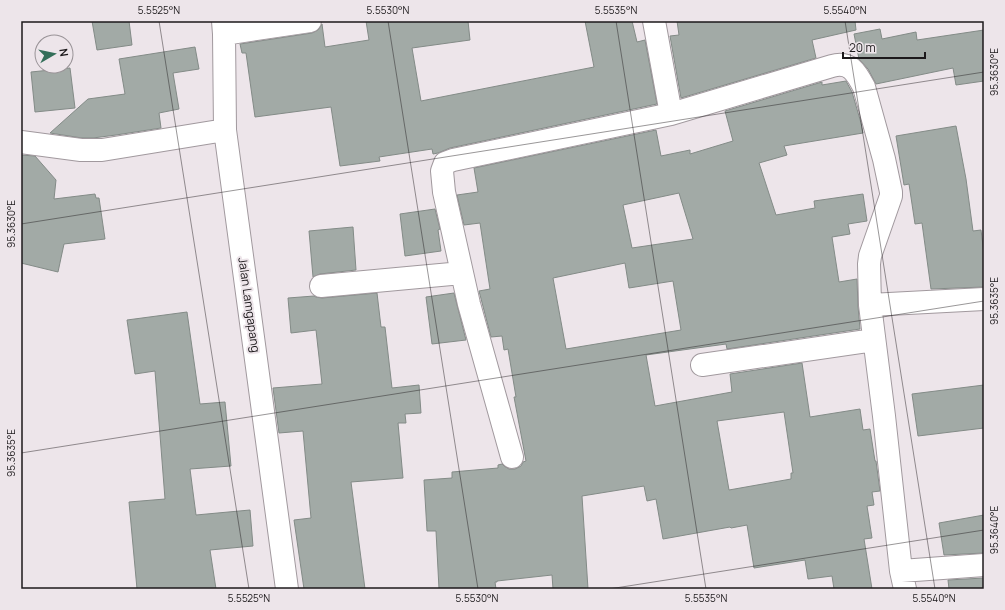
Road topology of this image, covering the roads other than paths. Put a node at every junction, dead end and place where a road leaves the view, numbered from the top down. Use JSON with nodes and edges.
{"nodes":[{"id":1,"x":310,"y":21,"type":"edge"},
{"id":2,"x":654,"y":21,"type":"edge"},
{"id":3,"x":223,"y":27,"type":"edge"},
{"id":4,"x":671,"y":114,"type":"junction"},
{"id":5,"x":225,"y":130,"type":"junction"},
{"id":6,"x":21,"y":142,"type":"edge"},
{"id":7,"x":462,"y":272,"type":"junction"},
{"id":8,"x":321,"y":286,"type":"dead end"},
{"id":9,"x":984,"y":299,"type":"edge"},
{"id":10,"x":870,"y":305,"type":"junction"},
{"id":11,"x":874,"y":340,"type":"junction"},
{"id":12,"x":702,"y":365,"type":"dead end"},
{"id":13,"x":512,"y":457,"type":"dead end"},
{"id":14,"x":984,"y":565,"type":"edge"},
{"id":15,"x":903,"y":580,"type":"edge"},
{"id":16,"x":287,"y":589,"type":"edge"}],
"edges":[{"from":1,"to":3,"type":"street"},
{"from":2,"to":4,"type":"street"},
{"from":3,"to":5,"type":"street","name":"Jalan Lamgapang"},
{"from":4,"to":7,"type":"street"},
{"from":4,"to":10,"type":"street"},
{"from":5,"to":6,"type":"street"},
{"from":5,"to":16,"type":"street","name":"Jalan Lamgapang"},
{"from":7,"to":8,"type":"street"},
{"from":7,"to":13,"type":"street"},
{"from":9,"to":10,"type":"street"},
{"from":10,"to":11,"type":"street"},
{"from":11,"to":12,"type":"street"},
{"from":11,"to":15,"type":"street"},
{"from":14,"to":15,"type":"street"}]}
